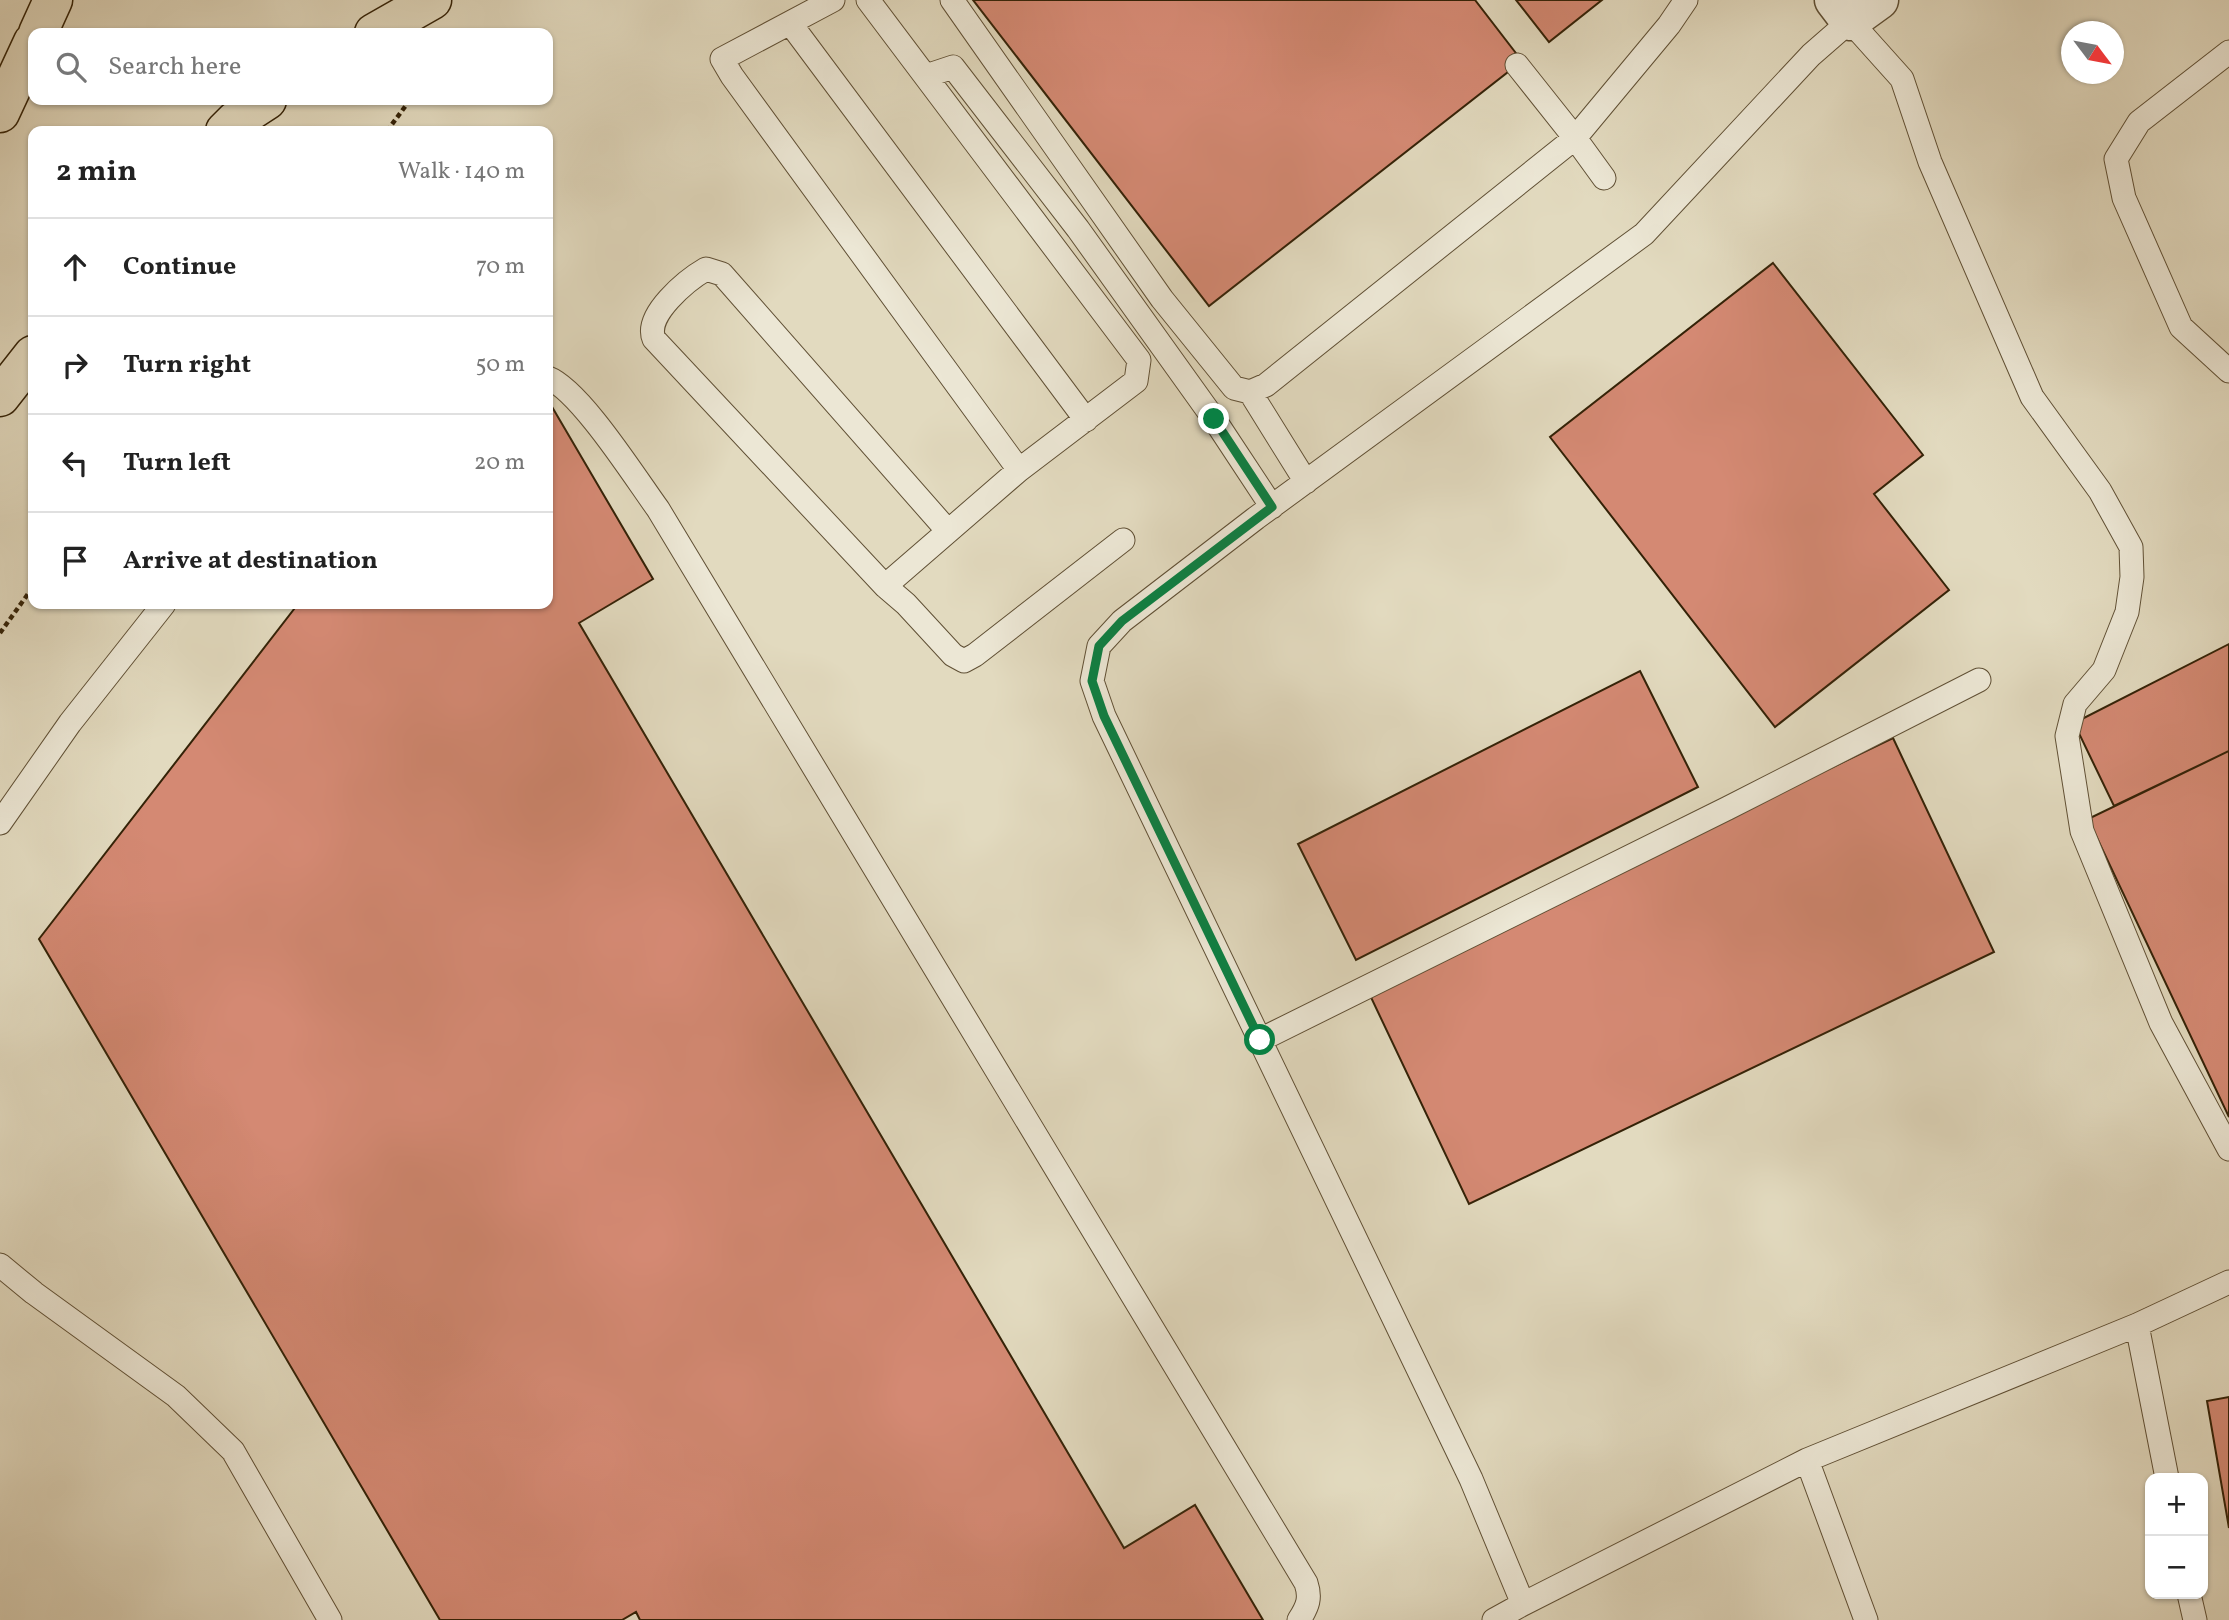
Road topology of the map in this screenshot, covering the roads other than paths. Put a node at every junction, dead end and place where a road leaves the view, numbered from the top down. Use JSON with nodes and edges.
{"nodes":[{"id":1,"x":53,"y":0,"type":"edge"},
{"id":2,"x":432,"y":0,"type":"edge"},
{"id":3,"x":833,"y":0,"type":"edge"},
{"id":4,"x":868,"y":0,"type":"edge"},
{"id":5,"x":952,"y":0,"type":"edge"},
{"id":6,"x":1686,"y":0,"type":"edge"},
{"id":7,"x":1855,"y":7,"type":"edge"},
{"id":8,"x":790,"y":23,"type":"junction"},
{"id":9,"x":39,"y":28,"type":"edge"},
{"id":10,"x":383,"y":28,"type":"edge"},
{"id":11,"x":2229,"y":52,"type":"edge"},
{"id":12,"x":28,"y":53,"type":"edge"},
{"id":13,"x":1517,"y":65,"type":"dead end"},
{"id":14,"x":926,"y":76,"type":"junction"},
{"id":15,"x":259,"y":105,"type":"edge"},
{"id":16,"x":0,"y":113,"type":"edge"},
{"id":17,"x":230,"y":126,"type":"edge"},
{"id":18,"x":1575,"y":138,"type":"junction"},
{"id":19,"x":1604,"y":178,"type":"dead end"},
{"id":20,"x":28,"y":361,"type":"edge"},
{"id":21,"x":2229,"y":371,"type":"edge"},
{"id":22,"x":553,"y":380,"type":"edge"},
{"id":23,"x":1250,"y":392,"type":"junction"},
{"id":24,"x":0,"y":397,"type":"edge"},
{"id":25,"x":1086,"y":420,"type":"junction"},
{"id":26,"x":1019,"y":470,"type":"junction"},
{"id":27,"x":1306,"y":482,"type":"junction"},
{"id":28,"x":1272,"y":507,"type":"junction"},
{"id":29,"x":947,"y":530,"type":"junction"},
{"id":30,"x":1123,"y":540,"type":"dead end"},
{"id":31,"x":885,"y":586,"type":"junction"},
{"id":32,"x":160,"y":609,"type":"edge"},
{"id":33,"x":1979,"y":680,"type":"dead end"},
{"id":34,"x":0,"y":823,"type":"edge"},
{"id":35,"x":1260,"y":1040,"type":"junction"},
{"id":36,"x":2229,"y":1149,"type":"edge"},
{"id":37,"x":0,"y":1265,"type":"edge"},
{"id":38,"x":2229,"y":1282,"type":"edge"},
{"id":39,"x":2137,"y":1325,"type":"junction"},
{"id":40,"x":1807,"y":1460,"type":"junction"},
{"id":41,"x":2166,"y":1473,"type":"edge"},
{"id":42,"x":2190,"y":1599,"type":"edge"},
{"id":43,"x":1522,"y":1604,"type":"junction"},
{"id":44,"x":330,"y":1620,"type":"edge"},
{"id":45,"x":1299,"y":1620,"type":"edge"},
{"id":46,"x":1494,"y":1620,"type":"edge"},
{"id":47,"x":1866,"y":1620,"type":"edge"},
{"id":48,"x":2195,"y":1620,"type":"edge"}],
"edges":[{"from":1,"to":9,"type":"highway"},
{"from":2,"to":10,"type":"highway"},
{"from":3,"to":8,"type":"lane"},
{"from":4,"to":14,"type":"lane"},
{"from":5,"to":23,"type":"lane"},
{"from":6,"to":18,"type":"lane"},
{"from":7,"to":27,"type":"lane"},
{"from":7,"to":36,"type":"lane"},
{"from":8,"to":25,"type":"lane"},
{"from":8,"to":26,"type":"lane"},
{"from":11,"to":21,"type":"lane"},
{"from":12,"to":16,"type":"highway"},
{"from":13,"to":18,"type":"lane"},
{"from":14,"to":25,"type":"lane"},
{"from":14,"to":28,"type":"lane"},
{"from":15,"to":17,"type":"highway"},
{"from":18,"to":19,"type":"lane"},
{"from":18,"to":23,"type":"lane"},
{"from":20,"to":24,"type":"highway"},
{"from":22,"to":45,"type":"lane"},
{"from":23,"to":27,"type":"lane"},
{"from":25,"to":26,"type":"lane"},
{"from":26,"to":29,"type":"lane"},
{"from":27,"to":28,"type":"lane"},
{"from":28,"to":35,"type":"lane"},
{"from":29,"to":31,"type":"lane"},
{"from":29,"to":31,"type":"lane"},
{"from":30,"to":31,"type":"lane"},
{"from":32,"to":34,"type":"lane"},
{"from":33,"to":35,"type":"lane"},
{"from":35,"to":43,"type":"lane"},
{"from":37,"to":44,"type":"lane"},
{"from":38,"to":39,"type":"lane"},
{"from":39,"to":40,"type":"lane"},
{"from":39,"to":41,"type":"lane"},
{"from":40,"to":43,"type":"lane"},
{"from":40,"to":47,"type":"lane"},
{"from":42,"to":48,"type":"lane"},
{"from":43,"to":46,"type":"lane"}]}
